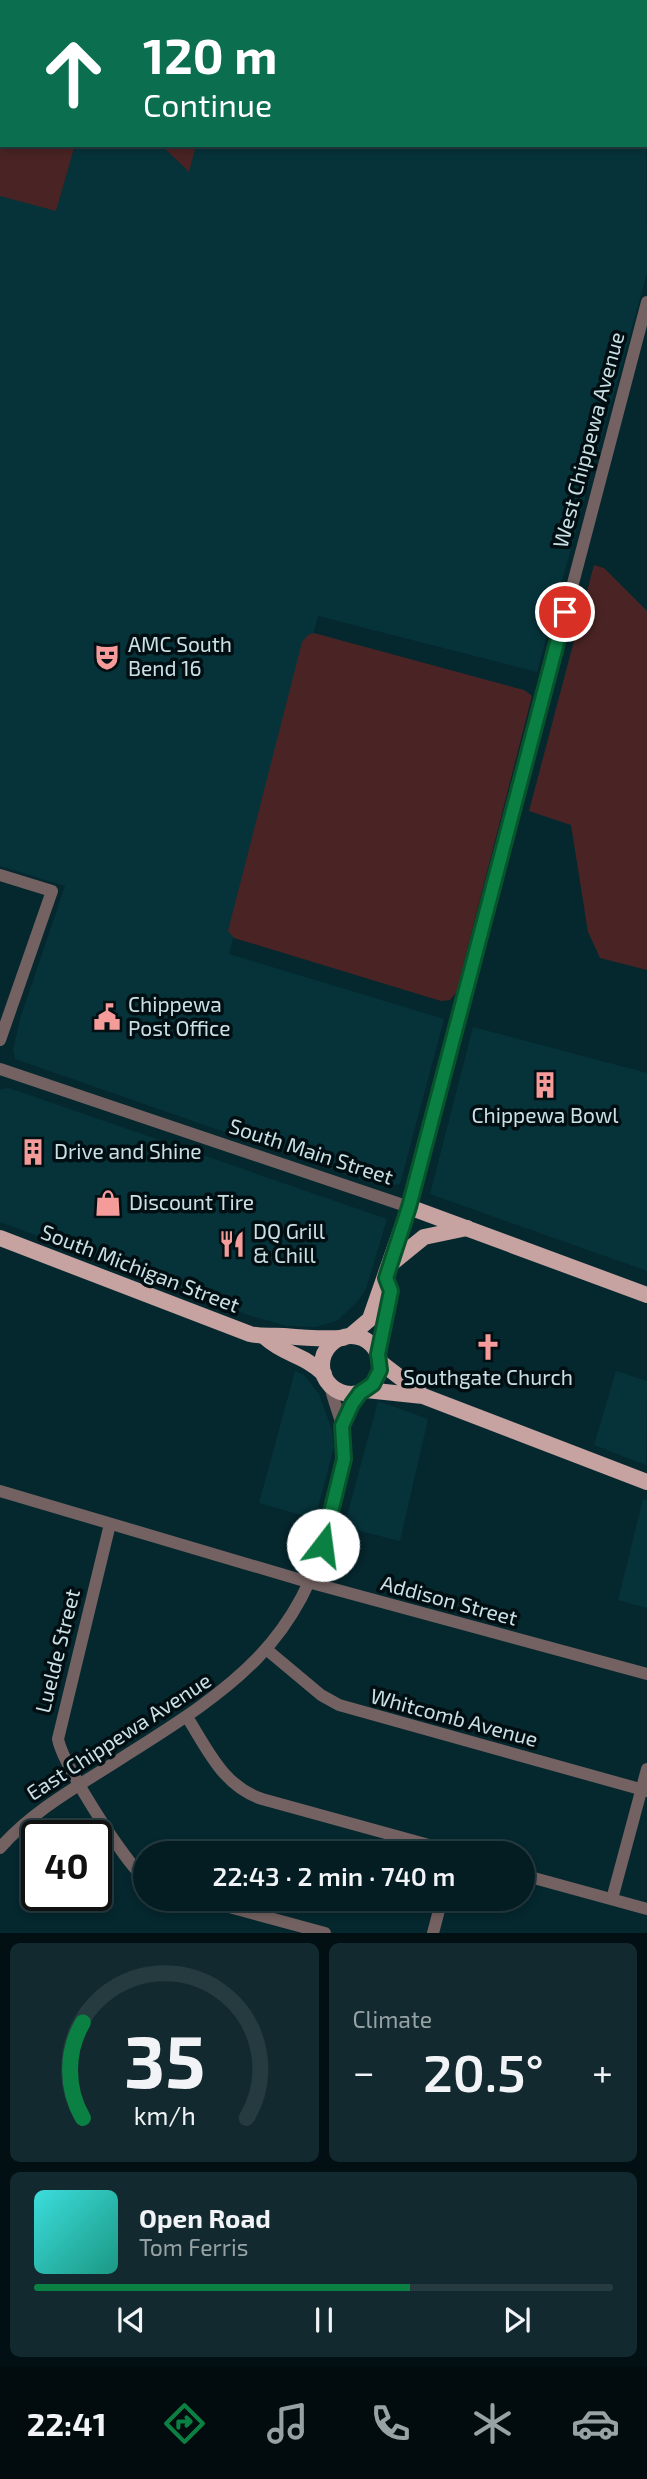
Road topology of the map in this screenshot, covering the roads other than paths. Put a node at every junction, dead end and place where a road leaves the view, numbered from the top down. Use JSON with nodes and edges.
{"nodes":[{"id":1,"x":647,"y":302,"type":"edge"},
{"id":2,"x":0,"y":875,"type":"edge"},
{"id":3,"x":0,"y":1040,"type":"edge"},
{"id":4,"x":0,"y":1069,"type":"edge"},
{"id":5,"x":409,"y":1207,"type":"junction"},
{"id":6,"x":469,"y":1228,"type":"junction"},
{"id":7,"x":0,"y":1238,"type":"edge"},
{"id":8,"x":389,"y":1271,"type":"junction"},
{"id":9,"x":647,"y":1295,"type":"edge"},
{"id":10,"x":346,"y":1337,"type":"junction"},
{"id":11,"x":266,"y":1338,"type":"junction"},
{"id":12,"x":379,"y":1358,"type":"junction"},
{"id":13,"x":327,"y":1380,"type":"junction"},
{"id":14,"x":363,"y":1391,"type":"junction"},
{"id":15,"x":423,"y":1396,"type":"junction"},
{"id":16,"x":342,"y":1426,"type":"junction"},
{"id":17,"x":647,"y":1482,"type":"edge"},
{"id":18,"x":0,"y":1493,"type":"edge"},
{"id":19,"x":110,"y":1524,"type":"junction"},
{"id":20,"x":308,"y":1582,"type":"junction"},
{"id":21,"x":266,"y":1649,"type":"junction"},
{"id":22,"x":647,"y":1674,"type":"edge"},
{"id":23,"x":187,"y":1717,"type":"junction"},
{"id":24,"x":647,"y":1769,"type":"edge"},
{"id":25,"x":80,"y":1785,"type":"junction"},
{"id":26,"x":644,"y":1790,"type":"edge"},
{"id":27,"x":412,"y":1841,"type":"edge"},
{"id":28,"x":0,"y":1849,"type":"edge"},
{"id":29,"x":133,"y":1866,"type":"edge"},
{"id":30,"x":535,"y":1878,"type":"edge"},
{"id":31,"x":612,"y":1899,"type":"junction"},
{"id":32,"x":647,"y":1909,"type":"edge"},
{"id":33,"x":244,"y":1911,"type":"edge"},
{"id":34,"x":439,"y":1911,"type":"edge"},
{"id":35,"x":325,"y":1933,"type":"edge"},
{"id":36,"x":433,"y":1933,"type":"edge"}],
"edges":[{"from":1,"to":5,"type":"street","name":"West Chippewa Avenue"},
{"from":2,"to":3,"type":"street"},
{"from":4,"to":5,"type":"street","name":"South Main Street"},
{"from":5,"to":6,"type":"main road","name":"South Main Street"},
{"from":5,"to":8,"type":"main road","name":"West Chippewa Avenue"},
{"from":6,"to":8,"type":"main road"},
{"from":6,"to":9,"type":"main road","name":"South Main Street"},
{"from":7,"to":11,"type":"main road","name":"South Michigan Street"},
{"from":8,"to":10,"type":"main road","name":"West Chippewa Avenue"},
{"from":8,"to":12,"type":"main road","name":"West Chippewa Avenue"},
{"from":10,"to":11,"type":"main road","name":"South Michigan Street"},
{"from":10,"to":12,"type":"main road"},
{"from":10,"to":13,"type":"main road"},
{"from":11,"to":13,"type":"main road","name":"South Michigan Street"},
{"from":12,"to":14,"type":"main road"},
{"from":12,"to":15,"type":"main road"},
{"from":13,"to":14,"type":"main road"},
{"from":13,"to":16,"type":"street","name":"East Chippewa Avenue"},
{"from":14,"to":15,"type":"main road"},
{"from":14,"to":16,"type":"street"},
{"from":15,"to":17,"type":"main road"},
{"from":16,"to":20,"type":"street","name":"East Chippewa Avenue"},
{"from":18,"to":19,"type":"street","name":"Addison Street"},
{"from":19,"to":20,"type":"street","name":"Addison Street"},
{"from":19,"to":25,"type":"street","name":"Luelde Street"},
{"from":20,"to":21,"type":"street","name":"East Chippewa Avenue"},
{"from":20,"to":22,"type":"street","name":"Addison Street"},
{"from":21,"to":23,"type":"street","name":"East Chippewa Avenue"},
{"from":21,"to":26,"type":"street","name":"Whitcomb Avenue"},
{"from":23,"to":25,"type":"street","name":"East Chippewa Avenue"},
{"from":23,"to":27,"type":"street"},
{"from":24,"to":26,"type":"street"},
{"from":25,"to":28,"type":"street","name":"East Chippewa Avenue"},
{"from":25,"to":29,"type":"street","name":"Luelde Street"},
{"from":26,"to":31,"type":"street"},
{"from":30,"to":31,"type":"street"},
{"from":31,"to":32,"type":"street"},
{"from":33,"to":35,"type":"street"},
{"from":34,"to":36,"type":"street"}]}
